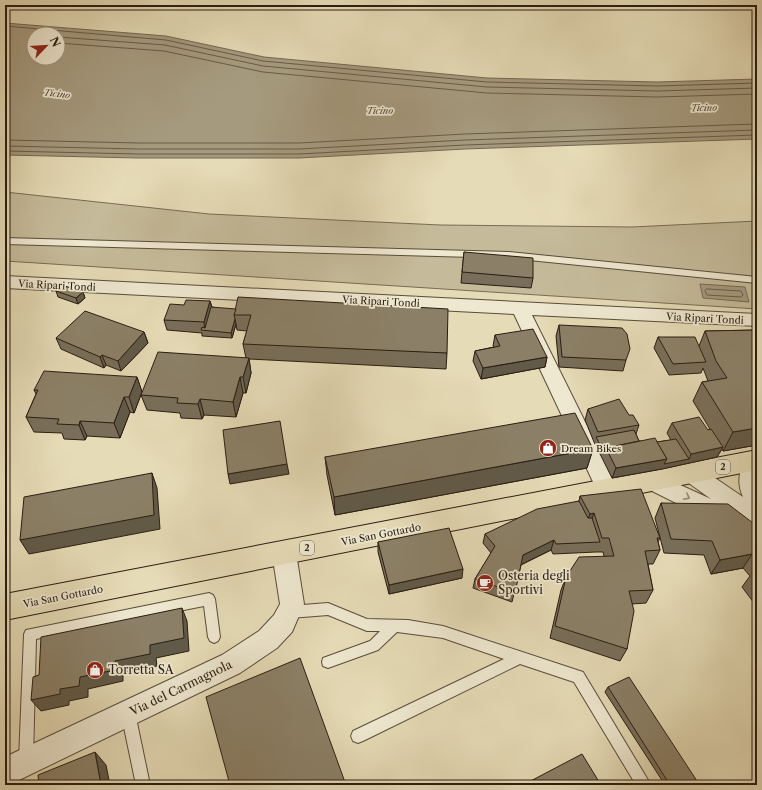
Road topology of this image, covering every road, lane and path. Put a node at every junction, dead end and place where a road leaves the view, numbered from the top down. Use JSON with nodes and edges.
{"nodes":[{"id":1,"x":6,"y":240,"type":"edge"},
{"id":2,"x":757,"y":280,"type":"edge"},
{"id":3,"x":5,"y":282,"type":"edge"},
{"id":4,"x":520,"y":308,"type":"junction"},
{"id":5,"x":757,"y":320,"type":"edge"},
{"id":6,"x":756,"y":460,"type":"edge"},
{"id":7,"x":691,"y":473,"type":"junction"},
{"id":8,"x":602,"y":478,"type":"dead end"},
{"id":9,"x":652,"y":481,"type":"junction"},
{"id":10,"x":757,"y":503,"type":"edge"},
{"id":11,"x":757,"y":519,"type":"edge"},
{"id":12,"x":757,"y":541,"type":"edge"},
{"id":13,"x":284,"y":553,"type":"junction"},
{"id":14,"x":5,"y":607,"type":"edge"},
{"id":15,"x":290,"y":612,"type":"junction"},
{"id":16,"x":394,"y":626,"type":"junction"},
{"id":17,"x":214,"y":637,"type":"dead end"},
{"id":18,"x":519,"y":658,"type":"junction"},
{"id":19,"x":328,"y":662,"type":"dead end"},
{"id":20,"x":128,"y":713,"type":"junction"},
{"id":21,"x":358,"y":736,"type":"dead end"},
{"id":22,"x":16,"y":767,"type":"edge"},
{"id":23,"x":143,"y":785,"type":"edge"},
{"id":24,"x":644,"y":785,"type":"edge"}],
"edges":[{"from":1,"to":2,"type":"lane"},
{"from":3,"to":4,"type":"street","name":"Via Ripari Tondi"},
{"from":4,"to":5,"type":"street","name":"Via Ripari Tondi"},
{"from":4,"to":8,"type":"street"},
{"from":6,"to":7,"type":"main road","name":"Via San Gottardo","number":"2"},
{"from":6,"to":10,"type":"street"},
{"from":7,"to":9,"type":"main road","name":"Via San Gottardo","number":"2"},
{"from":7,"to":11,"type":"street"},
{"from":9,"to":12,"type":"street","one_way":true},
{"from":9,"to":13,"type":"main road","name":"Via San Gottardo","number":"2"},
{"from":13,"to":14,"type":"main road","name":"Via San Gottardo","number":"2"},
{"from":13,"to":15,"type":"street"},
{"from":15,"to":16,"type":"lane"},
{"from":15,"to":20,"type":"street","name":"Via del Carmagnola"},
{"from":16,"to":18,"type":"lane"},
{"from":16,"to":19,"type":"lane"},
{"from":17,"to":22,"type":"lane"},
{"from":18,"to":21,"type":"lane"},
{"from":18,"to":24,"type":"lane"},
{"from":20,"to":22,"type":"street","name":"Via del Carmagnola"},
{"from":20,"to":23,"type":"lane"}]}
